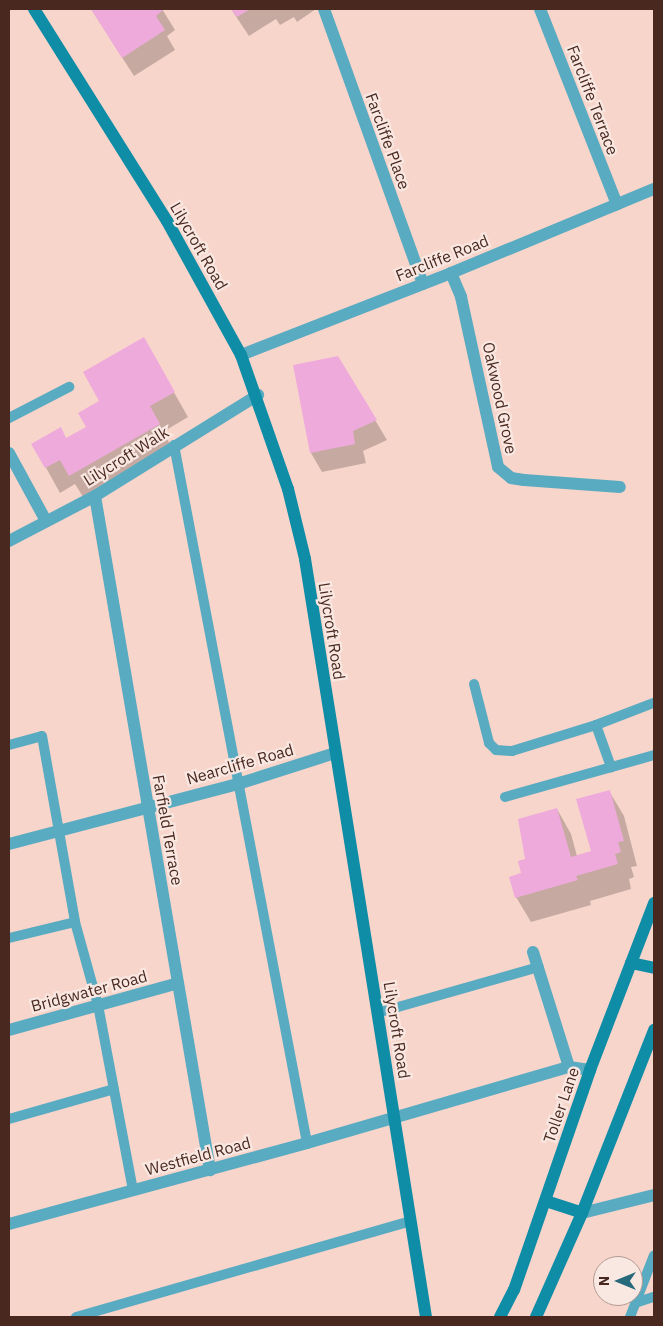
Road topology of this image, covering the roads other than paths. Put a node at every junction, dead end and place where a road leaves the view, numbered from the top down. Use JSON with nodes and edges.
{"nodes":[{"id":1,"x":34,"y":9,"type":"edge"},
{"id":2,"x":324,"y":9,"type":"edge"},
{"id":3,"x":540,"y":9,"type":"edge"},
{"id":4,"x":654,"y":189,"type":"edge"},
{"id":5,"x":617,"y":204,"type":"junction"},
{"id":6,"x":451,"y":273,"type":"junction"},
{"id":7,"x":422,"y":284,"type":"junction"},
{"id":8,"x":241,"y":355,"type":"junction"},
{"id":9,"x":69,"y":387,"type":"dead end"},
{"id":10,"x":258,"y":395,"type":"junction"},
{"id":11,"x":9,"y":418,"type":"edge"},
{"id":12,"x":174,"y":445,"type":"junction"},
{"id":13,"x":9,"y":453,"type":"edge"},
{"id":14,"x":620,"y":487,"type":"dead end"},
{"id":15,"x":95,"y":496,"type":"junction"},
{"id":16,"x":46,"y":521,"type":"junction"},
{"id":17,"x":9,"y":540,"type":"edge"},
{"id":18,"x":474,"y":684,"type":"dead end"},
{"id":19,"x":653,"y":703,"type":"dead end"},
{"id":20,"x":596,"y":725,"type":"junction"},
{"id":21,"x":9,"y":745,"type":"edge"},
{"id":22,"x":335,"y":753,"type":"junction"},
{"id":23,"x":654,"y":755,"type":"edge"},
{"id":24,"x":612,"y":767,"type":"junction"},
{"id":25,"x":241,"y":783,"type":"junction"},
{"id":26,"x":505,"y":797,"type":"dead end"},
{"id":27,"x":148,"y":807,"type":"junction"},
{"id":28,"x":59,"y":831,"type":"junction"},
{"id":29,"x":9,"y":844,"type":"edge"},
{"id":30,"x":654,"y":903,"type":"edge"},
{"id":31,"x":75,"y":922,"type":"junction"},
{"id":32,"x":9,"y":938,"type":"edge"},
{"id":33,"x":533,"y":952,"type":"dead end"},
{"id":34,"x":631,"y":963,"type":"junction"},
{"id":35,"x":539,"y":968,"type":"junction"},
{"id":36,"x":654,"y":968,"type":"edge"},
{"id":37,"x":178,"y":983,"type":"junction"},
{"id":38,"x":98,"y":1005,"type":"junction"},
{"id":39,"x":377,"y":1012,"type":"junction"},
{"id":40,"x":9,"y":1030,"type":"edge"},
{"id":41,"x":654,"y":1030,"type":"edge"},
{"id":42,"x":569,"y":1067,"type":"junction"},
{"id":43,"x":590,"y":1070,"type":"junction"},
{"id":44,"x":114,"y":1089,"type":"junction"},
{"id":45,"x":395,"y":1118,"type":"junction"},
{"id":46,"x":9,"y":1119,"type":"edge"},
{"id":47,"x":307,"y":1144,"type":"junction"},
{"id":48,"x":210,"y":1170,"type":"junction"},
{"id":49,"x":133,"y":1190,"type":"junction"},
{"id":50,"x":654,"y":1194,"type":"edge"},
{"id":51,"x":546,"y":1201,"type":"junction"},
{"id":52,"x":582,"y":1213,"type":"junction"},
{"id":53,"x":410,"y":1221,"type":"junction"},
{"id":54,"x":9,"y":1224,"type":"edge"},
{"id":55,"x":654,"y":1255,"type":"edge"},
{"id":56,"x":643,"y":1283,"type":"edge"},
{"id":57,"x":76,"y":1317,"type":"edge"},
{"id":58,"x":426,"y":1317,"type":"edge"},
{"id":59,"x":500,"y":1317,"type":"edge"},
{"id":60,"x":536,"y":1317,"type":"edge"}],
"edges":[{"from":1,"to":8,"type":"street","name":"Lilycroft Road"},
{"from":2,"to":7,"type":"street","name":"Farcliffe Place"},
{"from":3,"to":5,"type":"street","name":"Farcliffe Terrace"},
{"from":4,"to":5,"type":"street","name":"Farcliffe Road"},
{"from":5,"to":6,"type":"street","name":"Farcliffe Road"},
{"from":6,"to":7,"type":"street","name":"Farcliffe Road"},
{"from":6,"to":14,"type":"street","name":"Oakwood Grove"},
{"from":7,"to":8,"type":"street","name":"Farcliffe Road"},
{"from":8,"to":10,"type":"street","name":"Lilycroft Road"},
{"from":9,"to":11,"type":"lane"},
{"from":10,"to":12,"type":"street","name":"Lilycroft Walk"},
{"from":10,"to":22,"type":"street","name":"Lilycroft Road"},
{"from":12,"to":15,"type":"street","name":"Lilycroft Walk"},
{"from":12,"to":25,"type":"lane"},
{"from":13,"to":16,"type":"street"},
{"from":15,"to":16,"type":"street","name":"Lilycroft Walk"},
{"from":15,"to":27,"type":"street","name":"Farfield Terrace"},
{"from":16,"to":17,"type":"street","name":"Lilycroft Walk"},
{"from":18,"to":20,"type":"lane"},
{"from":19,"to":20,"type":"lane"},
{"from":20,"to":24,"type":"lane"},
{"from":21,"to":28,"type":"lane"},
{"from":22,"to":25,"type":"street","name":"Nearcliffe Road"},
{"from":22,"to":39,"type":"street","name":"Lilycroft Road"},
{"from":23,"to":24,"type":"lane"},
{"from":24,"to":26,"type":"lane"},
{"from":25,"to":27,"type":"street","name":"Nearcliffe Road"},
{"from":25,"to":47,"type":"lane"},
{"from":27,"to":28,"type":"street","name":"Nearcliffe Road"},
{"from":27,"to":37,"type":"street","name":"Farfield Terrace"},
{"from":28,"to":29,"type":"street","name":"Nearcliffe Road"},
{"from":28,"to":31,"type":"lane"},
{"from":30,"to":34,"type":"street","name":"Toller Lane"},
{"from":31,"to":32,"type":"lane"},
{"from":31,"to":38,"type":"lane"},
{"from":33,"to":35,"type":"street"},
{"from":34,"to":36,"type":"street"},
{"from":34,"to":43,"type":"street","name":"Toller Lane"},
{"from":35,"to":39,"type":"lane"},
{"from":35,"to":42,"type":"street"},
{"from":37,"to":38,"type":"street","name":"Bridgwater Road"},
{"from":37,"to":48,"type":"street","name":"Farfield Terrace"},
{"from":38,"to":40,"type":"street","name":"Bridgwater Road"},
{"from":38,"to":44,"type":"lane"},
{"from":39,"to":45,"type":"street","name":"Lilycroft Road"},
{"from":41,"to":52,"type":"street"},
{"from":42,"to":43,"type":"street"},
{"from":42,"to":45,"type":"street","name":"Westfield Road"},
{"from":43,"to":51,"type":"street","name":"Toller Lane"},
{"from":44,"to":46,"type":"lane"},
{"from":44,"to":49,"type":"lane"},
{"from":45,"to":47,"type":"street","name":"Westfield Road"},
{"from":45,"to":53,"type":"street","name":"Lilycroft Road"},
{"from":47,"to":48,"type":"street","name":"Westfield Road"},
{"from":48,"to":49,"type":"street","name":"Westfield Road"},
{"from":49,"to":54,"type":"street","name":"Westfield Road"},
{"from":50,"to":52,"type":"street"},
{"from":51,"to":52,"type":"street"},
{"from":51,"to":59,"type":"street","name":"Toller Lane"},
{"from":52,"to":60,"type":"street"},
{"from":53,"to":57,"type":"lane"},
{"from":53,"to":58,"type":"street","name":"Lilycroft Road"},
{"from":55,"to":56,"type":"lane"}]}
